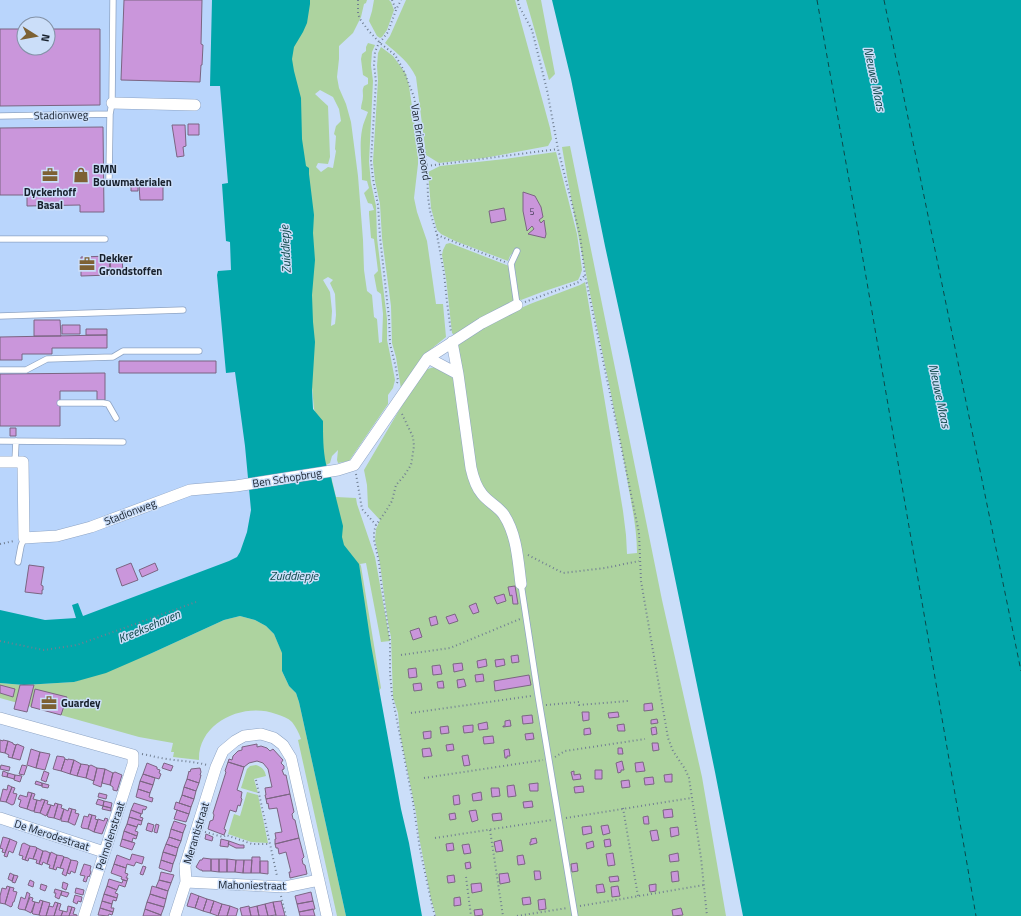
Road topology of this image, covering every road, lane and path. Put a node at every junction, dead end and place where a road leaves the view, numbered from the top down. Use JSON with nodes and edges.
{"nodes":[{"id":1,"x":113,"y":0,"type":"edge"},
{"id":2,"x":358,"y":0,"type":"edge"},
{"id":3,"x":392,"y":0,"type":"edge"},
{"id":4,"x":401,"y":0,"type":"edge"},
{"id":5,"x":518,"y":0,"type":"edge"},
{"id":6,"x":396,"y":10,"type":"junction"},
{"id":7,"x":380,"y":44,"type":"junction"},
{"id":8,"x":112,"y":103,"type":"junction"},
{"id":9,"x":195,"y":105,"type":"dead end"},
{"id":10,"x":110,"y":114,"type":"junction"},
{"id":11,"x":0,"y":116,"type":"edge"},
{"id":12,"x":558,"y":149,"type":"junction"},
{"id":13,"x":427,"y":166,"type":"junction"},
{"id":14,"x":109,"y":179,"type":"dead end"},
{"id":15,"x":437,"y":235,"type":"junction"},
{"id":16,"x":0,"y":239,"type":"edge"},
{"id":17,"x":105,"y":239,"type":"dead end"},
{"id":18,"x":517,"y":251,"type":"dead end"},
{"id":19,"x":511,"y":264,"type":"junction"},
{"id":20,"x":585,"y":275,"type":"junction"},
{"id":21,"x":517,"y":305,"type":"junction"},
{"id":22,"x":183,"y":310,"type":"dead end"},
{"id":23,"x":0,"y":316,"type":"edge"},
{"id":24,"x":452,"y":342,"type":"junction"},
{"id":25,"x":199,"y":351,"type":"dead end"},
{"id":26,"x":428,"y":358,"type":"junction"},
{"id":27,"x":0,"y":370,"type":"edge"},
{"id":28,"x":458,"y":374,"type":"junction"},
{"id":29,"x":396,"y":386,"type":"dead end"},
{"id":30,"x":60,"y":403,"type":"dead end"},
{"id":31,"x":396,"y":405,"type":"junction"},
{"id":32,"x":116,"y":418,"type":"dead end"},
{"id":33,"x":0,"y":441,"type":"edge"},
{"id":34,"x":16,"y":441,"type":"junction"},
{"id":35,"x":122,"y":442,"type":"dead end"},
{"id":36,"x":0,"y":462,"type":"edge"},
{"id":37,"x":16,"y":462,"type":"junction"},
{"id":38,"x":354,"y":466,"type":"junction"},
{"id":39,"x":236,"y":486,"type":"joint"},
{"id":40,"x":376,"y":525,"type":"junction"},
{"id":41,"x":24,"y":538,"type":"junction"},
{"id":42,"x":0,"y":544,"type":"edge"},
{"id":43,"x":516,"y":550,"type":"junction"},
{"id":44,"x":640,"y":561,"type":"junction"},
{"id":45,"x":18,"y":562,"type":"dead end"},
{"id":46,"x":521,"y":584,"type":"joint"},
{"id":47,"x":196,"y":602,"type":"dead end"},
{"id":48,"x":527,"y":616,"type":"junction"},
{"id":49,"x":0,"y":641,"type":"edge"},
{"id":50,"x":402,"y":655,"type":"dead end"},
{"id":51,"x":538,"y":695,"type":"junction"},
{"id":52,"x":628,"y":701,"type":"dead end"},
{"id":53,"x":540,"y":706,"type":"junction"},
{"id":54,"x":411,"y":713,"type":"dead end"},
{"id":55,"x":0,"y":718,"type":"edge"},
{"id":56,"x":645,"y":739,"type":"dead end"},
{"id":57,"x":133,"y":755,"type":"junction"},
{"id":58,"x":549,"y":759,"type":"junction"},
{"id":59,"x":216,"y":768,"type":"junction"},
{"id":60,"x":424,"y":778,"type":"dead end"},
{"id":61,"x":256,"y":780,"type":"dead end"},
{"id":62,"x":623,"y":808,"type":"dead end"},
{"id":63,"x":0,"y":818,"type":"edge"},
{"id":64,"x":197,"y":829,"type":"junction"},
{"id":65,"x":490,"y":830,"type":"dead end"},
{"id":66,"x":270,"y":844,"type":"junction"},
{"id":67,"x":104,"y":852,"type":"junction"},
{"id":68,"x":466,"y":877,"type":"dead end"},
{"id":69,"x":319,"y":880,"type":"junction"},
{"id":70,"x":186,"y":882,"type":"junction"},
{"id":71,"x":704,"y":885,"type":"junction"},
{"id":72,"x":279,"y":887,"type":"junction"},
{"id":73,"x":638,"y":896,"type":"junction"},
{"id":74,"x":573,"y":908,"type":"junction"},
{"id":75,"x":84,"y":916,"type":"edge"},
{"id":76,"x":175,"y":916,"type":"edge"},
{"id":77,"x":286,"y":916,"type":"edge"},
{"id":78,"x":327,"y":916,"type":"edge"},
{"id":79,"x":436,"y":916,"type":"edge"},
{"id":80,"x":471,"y":916,"type":"edge"},
{"id":81,"x":502,"y":916,"type":"edge"},
{"id":82,"x":517,"y":916,"type":"edge"},
{"id":83,"x":575,"y":916,"type":"edge"},
{"id":84,"x":707,"y":916,"type":"edge"}],
"edges":[{"from":1,"to":8,"type":"lane"},
{"from":2,"to":7,"type":"path","name":"Van Brienenoord"},
{"from":3,"to":6,"type":"path"},
{"from":4,"to":6,"type":"path"},
{"from":5,"to":12,"type":"path"},
{"from":6,"to":7,"type":"path"},
{"from":7,"to":13,"type":"path","name":"Van Brienenoord"},
{"from":7,"to":29,"type":"path"},
{"from":8,"to":9,"type":"street"},
{"from":8,"to":10,"type":"lane"},
{"from":10,"to":11,"type":"lane","name":"Stadionweg"},
{"from":10,"to":14,"type":"lane"},
{"from":12,"to":13,"type":"path"},
{"from":12,"to":20,"type":"path"},
{"from":13,"to":15,"type":"path","name":"Van Brienenoord"},
{"from":15,"to":19,"type":"path"},
{"from":15,"to":24,"type":"path","name":"Van Brienenoord"},
{"from":16,"to":17,"type":"lane"},
{"from":18,"to":19,"type":"lane"},
{"from":19,"to":21,"type":"lane"},
{"from":20,"to":21,"type":"path"},
{"from":20,"to":44,"type":"path"},
{"from":21,"to":24,"type":"street"},
{"from":22,"to":23,"type":"lane"},
{"from":24,"to":26,"type":"street"},
{"from":24,"to":28,"type":"street"},
{"from":25,"to":27,"type":"lane"},
{"from":26,"to":28,"type":"street"},
{"from":26,"to":31,"type":"street"},
{"from":28,"to":43,"type":"street"},
{"from":30,"to":32,"type":"lane"},
{"from":31,"to":38,"type":"street"},
{"from":31,"to":40,"type":"path"},
{"from":33,"to":34,"type":"lane"},
{"from":34,"to":35,"type":"lane"},
{"from":34,"to":37,"type":"lane"},
{"from":36,"to":37,"type":"street"},
{"from":37,"to":41,"type":"street"},
{"from":38,"to":39,"type":"street","name":"Ben Schopbrug"},
{"from":38,"to":40,"type":"path"},
{"from":39,"to":41,"type":"street","name":"Stadionweg"},
{"from":40,"to":79,"type":"path"},
{"from":41,"to":42,"type":"path"},
{"from":41,"to":45,"type":"lane"},
{"from":43,"to":44,"type":"path"},
{"from":43,"to":46,"type":"street"},
{"from":44,"to":71,"type":"path"},
{"from":46,"to":48,"type":"lane"},
{"from":47,"to":49,"type":"path"},
{"from":48,"to":50,"type":"path"},
{"from":48,"to":51,"type":"lane"},
{"from":51,"to":53,"type":"lane"},
{"from":51,"to":54,"type":"path"},
{"from":52,"to":53,"type":"path"},
{"from":53,"to":58,"type":"lane"},
{"from":55,"to":57,"type":"street"},
{"from":56,"to":58,"type":"path"},
{"from":57,"to":59,"type":"path"},
{"from":57,"to":67,"type":"street","name":"Pelmolenstraat"},
{"from":58,"to":60,"type":"path"},
{"from":58,"to":74,"type":"lane"},
{"from":59,"to":64,"type":"street","name":"Merantistraat"},
{"from":59,"to":69,"type":"street","name":"Merantistraat"},
{"from":61,"to":66,"type":"path"},
{"from":62,"to":73,"type":"path"},
{"from":63,"to":67,"type":"street","name":"De Merodestraat"},
{"from":64,"to":66,"type":"path"},
{"from":64,"to":70,"type":"street","name":"Merantistraat"},
{"from":65,"to":81,"type":"path"},
{"from":66,"to":72,"type":"path"},
{"from":67,"to":75,"type":"street","name":"Pelmolenstraat"},
{"from":68,"to":80,"type":"path"},
{"from":69,"to":72,"type":"street","name":"Mahoniestraat"},
{"from":69,"to":78,"type":"street"},
{"from":70,"to":72,"type":"street","name":"Mahoniestraat"},
{"from":70,"to":76,"type":"street","name":"Merantistraat"},
{"from":71,"to":73,"type":"path"},
{"from":71,"to":84,"type":"path"},
{"from":72,"to":77,"type":"path"},
{"from":73,"to":74,"type":"path"},
{"from":74,"to":82,"type":"path"},
{"from":74,"to":83,"type":"lane"}]}
